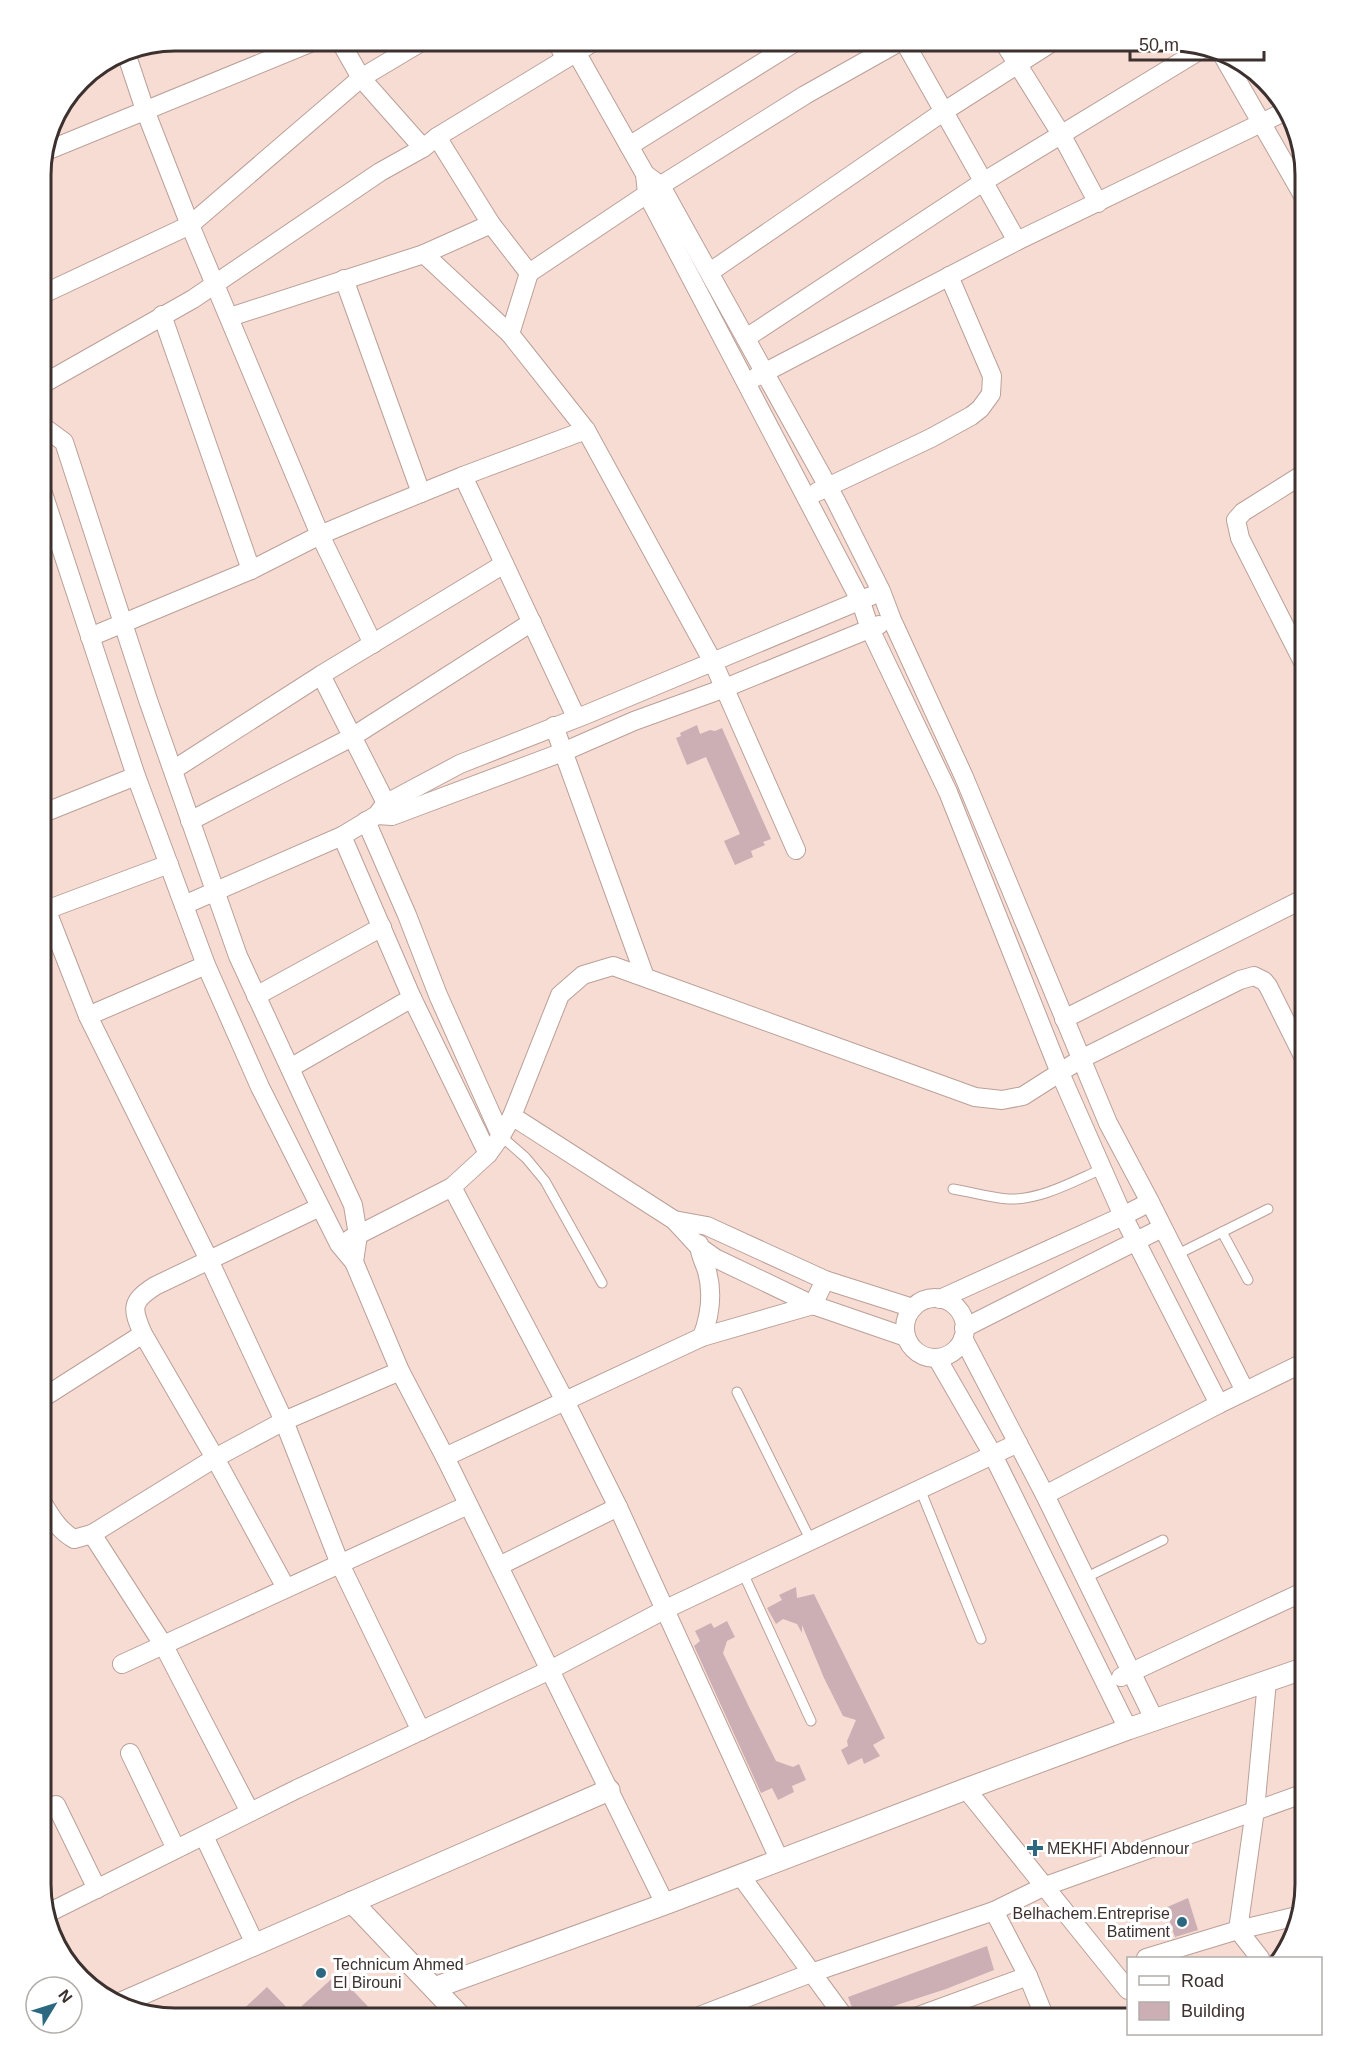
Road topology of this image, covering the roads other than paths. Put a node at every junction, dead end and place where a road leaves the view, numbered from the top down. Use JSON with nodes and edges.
{"nodes":[{"id":1,"x":288,"y":51,"type":"edge"},
{"id":2,"x":346,"y":51,"type":"edge"},
{"id":3,"x":405,"y":51,"type":"edge"},
{"id":4,"x":566,"y":51,"type":"edge"},
{"id":5,"x":578,"y":51,"type":"edge"},
{"id":6,"x":781,"y":51,"type":"edge"},
{"id":7,"x":885,"y":51,"type":"edge"},
{"id":8,"x":909,"y":51,"type":"edge"},
{"id":9,"x":1010,"y":51,"type":"edge"},
{"id":10,"x":1038,"y":51,"type":"edge"},
{"id":11,"x":1195,"y":53,"type":"edge"},
{"id":12,"x":570,"y":56,"type":"junction"},
{"id":13,"x":129,"y":61,"type":"edge"},
{"id":14,"x":1018,"y":64,"type":"junction"},
{"id":15,"x":1229,"y":65,"type":"edge"},
{"id":16,"x":361,"y":78,"type":"junction"},
{"id":17,"x":145,"y":110,"type":"junction"},
{"id":18,"x":943,"y":112,"type":"junction"},
{"id":19,"x":1279,"y":115,"type":"edge"},
{"id":20,"x":1263,"y":124,"type":"junction"},
{"id":21,"x":1061,"y":134,"type":"junction"},
{"id":22,"x":437,"y":137,"type":"junction"},
{"id":23,"x":629,"y":146,"type":"junction"},
{"id":24,"x":54,"y":148,"type":"edge"},
{"id":25,"x":423,"y":148,"type":"junction"},
{"id":26,"x":1295,"y":181,"type":"edge"},
{"id":27,"x":983,"y":182,"type":"junction"},
{"id":28,"x":654,"y":190,"type":"junction"},
{"id":29,"x":1098,"y":202,"type":"junction"},
{"id":30,"x":491,"y":224,"type":"junction"},
{"id":31,"x":190,"y":225,"type":"junction"},
{"id":32,"x":1017,"y":241,"type":"junction"},
{"id":33,"x":424,"y":254,"type":"junction"},
{"id":34,"x":710,"y":272,"type":"junction"},
{"id":35,"x":529,"y":273,"type":"junction"},
{"id":36,"x":949,"y":276,"type":"junction"},
{"id":37,"x":344,"y":279,"type":"junction"},
{"id":38,"x":215,"y":284,"type":"junction"},
{"id":39,"x":51,"y":290,"type":"edge"},
{"id":40,"x":162,"y":315,"type":"junction"},
{"id":41,"x":230,"y":317,"type":"junction"},
{"id":42,"x":510,"y":334,"type":"junction"},
{"id":43,"x":746,"y":338,"type":"junction"},
{"id":44,"x":765,"y":372,"type":"junction"},
{"id":45,"x":51,"y":379,"type":"edge"},
{"id":46,"x":745,"y":382,"type":"junction"},
{"id":47,"x":586,"y":430,"type":"junction"},
{"id":48,"x":51,"y":433,"type":"edge"},
{"id":49,"x":463,"y":476,"type":"junction"},
{"id":50,"x":1295,"y":480,"type":"edge"},
{"id":51,"x":828,"y":486,"type":"junction"},
{"id":52,"x":421,"y":494,"type":"junction"},
{"id":53,"x":806,"y":498,"type":"junction"},
{"id":54,"x":51,"y":518,"type":"edge"},
{"id":55,"x":320,"y":535,"type":"junction"},
{"id":56,"x":504,"y":564,"type":"junction"},
{"id":57,"x":251,"y":570,"type":"junction"},
{"id":58,"x":881,"y":591,"type":"junction"},
{"id":59,"x":861,"y":602,"type":"junction"},
{"id":60,"x":892,"y":620,"type":"junction"},
{"id":61,"x":532,"y":622,"type":"junction"},
{"id":62,"x":124,"y":623,"type":"junction"},
{"id":63,"x":870,"y":629,"type":"junction"},
{"id":64,"x":90,"y":637,"type":"junction"},
{"id":65,"x":373,"y":644,"type":"junction"},
{"id":66,"x":1295,"y":646,"type":"edge"},
{"id":67,"x":713,"y":662,"type":"junction"},
{"id":68,"x":321,"y":675,"type":"junction"},
{"id":69,"x":725,"y":688,"type":"junction"},
{"id":70,"x":576,"y":717,"type":"junction"},
{"id":71,"x":554,"y":726,"type":"junction"},
{"id":72,"x":352,"y":737,"type":"junction"},
{"id":73,"x":563,"y":752,"type":"junction"},
{"id":74,"x":173,"y":770,"type":"junction"},
{"id":75,"x":136,"y":776,"type":"junction"},
{"id":76,"x":51,"y":810,"type":"edge"},
{"id":77,"x":380,"y":814,"type":"junction"},
{"id":78,"x":190,"y":821,"type":"junction"},
{"id":79,"x":342,"y":836,"type":"junction"},
{"id":80,"x":796,"y":850,"type":"dead end"},
{"id":81,"x":169,"y":864,"type":"junction"},
{"id":82,"x":214,"y":891,"type":"junction"},
{"id":83,"x":51,"y":901,"type":"edge"},
{"id":84,"x":1295,"y":902,"type":"edge"},
{"id":85,"x":184,"y":905,"type":"junction"},
{"id":86,"x":51,"y":921,"type":"edge"},
{"id":87,"x":382,"y":927,"type":"junction"},
{"id":88,"x":206,"y":965,"type":"junction"},
{"id":89,"x":645,"y":977,"type":"junction"},
{"id":90,"x":256,"y":996,"type":"junction"},
{"id":91,"x":412,"y":998,"type":"junction"},
{"id":92,"x":88,"y":1016,"type":"junction"},
{"id":93,"x":1064,"y":1019,"type":"junction"},
{"id":94,"x":1295,"y":1040,"type":"edge"},
{"id":95,"x":1081,"y":1059,"type":"junction"},
{"id":96,"x":290,"y":1068,"type":"junction"},
{"id":97,"x":1060,"y":1073,"type":"junction"},
{"id":98,"x":512,"y":1116,"type":"junction"},
{"id":99,"x":501,"y":1136,"type":"junction"},
{"id":100,"x":488,"y":1154,"type":"junction"},
{"id":101,"x":1102,"y":1168,"type":"junction"},
{"id":102,"x":452,"y":1187,"type":"junction"},
{"id":103,"x":953,"y":1189,"type":"dead end"},
{"id":104,"x":1150,"y":1202,"type":"junction"},
{"id":105,"x":320,"y":1207,"type":"junction"},
{"id":106,"x":1268,"y":1209,"type":"dead end"},
{"id":107,"x":1123,"y":1216,"type":"junction"},
{"id":108,"x":674,"y":1220,"type":"junction"},
{"id":109,"x":707,"y":1226,"type":"junction"},
{"id":110,"x":1162,"y":1228,"type":"junction"},
{"id":111,"x":1222,"y":1232,"type":"junction"},
{"id":112,"x":358,"y":1235,"type":"junction"},
{"id":113,"x":1137,"y":1242,"type":"junction"},
{"id":114,"x":339,"y":1244,"type":"junction"},
{"id":115,"x":698,"y":1246,"type":"junction"},
{"id":116,"x":1176,"y":1255,"type":"junction"},
{"id":117,"x":209,"y":1260,"type":"junction"},
{"id":118,"x":354,"y":1262,"type":"junction"},
{"id":119,"x":825,"y":1280,"type":"junction"},
{"id":120,"x":1248,"y":1280,"type":"dead end"},
{"id":121,"x":602,"y":1284,"type":"dead end"},
{"id":122,"x":940,"y":1299,"type":"junction"},
{"id":123,"x":813,"y":1305,"type":"junction"},
{"id":124,"x":913,"y":1308,"type":"junction"},
{"id":125,"x":964,"y":1333,"type":"junction"},
{"id":126,"x":143,"y":1334,"type":"junction"},
{"id":127,"x":702,"y":1337,"type":"junction"},
{"id":128,"x":906,"y":1337,"type":"junction"},
{"id":129,"x":937,"y":1358,"type":"junction"},
{"id":130,"x":1295,"y":1367,"type":"edge"},
{"id":131,"x":400,"y":1371,"type":"junction"},
{"id":132,"x":1245,"y":1391,"type":"junction"},
{"id":133,"x":737,"y":1392,"type":"dead end"},
{"id":134,"x":51,"y":1393,"type":"edge"},
{"id":135,"x":565,"y":1401,"type":"junction"},
{"id":136,"x":1219,"y":1404,"type":"junction"},
{"id":137,"x":284,"y":1421,"type":"junction"},
{"id":138,"x":1018,"y":1443,"type":"junction"},
{"id":139,"x":993,"y":1455,"type":"junction"},
{"id":140,"x":445,"y":1457,"type":"junction"},
{"id":141,"x":215,"y":1458,"type":"junction"},
{"id":142,"x":920,"y":1490,"type":"junction"},
{"id":143,"x":1045,"y":1495,"type":"junction"},
{"id":144,"x":468,"y":1506,"type":"junction"},
{"id":145,"x":618,"y":1507,"type":"junction"},
{"id":146,"x":51,"y":1516,"type":"edge"},
{"id":147,"x":92,"y":1534,"type":"junction"},
{"id":148,"x":1163,"y":1540,"type":"dead end"},
{"id":149,"x":811,"y":1541,"type":"junction"},
{"id":150,"x":340,"y":1564,"type":"junction"},
{"id":151,"x":499,"y":1566,"type":"junction"},
{"id":152,"x":743,"y":1573,"type":"junction"},
{"id":153,"x":1085,"y":1578,"type":"junction"},
{"id":154,"x":286,"y":1588,"type":"junction"},
{"id":155,"x":1295,"y":1596,"type":"edge"},
{"id":156,"x":666,"y":1609,"type":"junction"},
{"id":157,"x":981,"y":1639,"type":"dead end"},
{"id":158,"x":164,"y":1646,"type":"junction"},
{"id":159,"x":122,"y":1664,"type":"dead end"},
{"id":160,"x":550,"y":1670,"type":"junction"},
{"id":161,"x":1295,"y":1671,"type":"edge"},
{"id":162,"x":1131,"y":1673,"type":"junction"},
{"id":163,"x":1267,"y":1681,"type":"junction"},
{"id":164,"x":1106,"y":1684,"type":"junction"},
{"id":165,"x":811,"y":1720,"type":"dead end"},
{"id":166,"x":1155,"y":1721,"type":"junction"},
{"id":167,"x":1128,"y":1729,"type":"junction"},
{"id":168,"x":421,"y":1731,"type":"junction"},
{"id":169,"x":130,"y":1752,"type":"dead end"},
{"id":170,"x":966,"y":1789,"type":"junction"},
{"id":171,"x":609,"y":1790,"type":"junction"},
{"id":172,"x":1295,"y":1796,"type":"edge"},
{"id":173,"x":56,"y":1805,"type":"dead end"},
{"id":174,"x":1255,"y":1810,"type":"junction"},
{"id":175,"x":250,"y":1812,"type":"junction"},
{"id":176,"x":204,"y":1836,"type":"junction"},
{"id":177,"x":176,"y":1850,"type":"junction"},
{"id":178,"x":778,"y":1859,"type":"junction"},
{"id":179,"x":740,"y":1875,"type":"junction"},
{"id":180,"x":1043,"y":1887,"type":"junction"},
{"id":181,"x":97,"y":1889,"type":"junction"},
{"id":182,"x":352,"y":1902,"type":"junction"},
{"id":183,"x":665,"y":1904,"type":"junction"},
{"id":184,"x":54,"y":1911,"type":"edge"},
{"id":185,"x":994,"y":1911,"type":"junction"},
{"id":186,"x":1290,"y":1918,"type":"edge"},
{"id":187,"x":1238,"y":1930,"type":"junction"},
{"id":188,"x":255,"y":1944,"type":"junction"},
{"id":189,"x":1152,"y":1957,"type":"edge"},
{"id":190,"x":1258,"y":1957,"type":"edge"},
{"id":191,"x":1120,"y":1967,"type":"edge"},
{"id":192,"x":811,"y":1973,"type":"junction"},
{"id":193,"x":1029,"y":1976,"type":"junction"},
{"id":194,"x":1127,"y":1987,"type":"edge"},
{"id":195,"x":434,"y":1988,"type":"junction"},
{"id":196,"x":130,"y":1999,"type":"edge"},
{"id":197,"x":453,"y":2008,"type":"edge"},
{"id":198,"x":720,"y":2008,"type":"edge"},
{"id":199,"x":837,"y":2008,"type":"edge"},
{"id":200,"x":941,"y":2008,"type":"edge"},
{"id":201,"x":1041,"y":2008,"type":"edge"}],
"edges":[{"from":1,"to":17,"type":"street"},
{"from":2,"to":16,"type":"street"},
{"from":3,"to":16,"type":"street"},
{"from":4,"to":12,"type":"street"},
{"from":5,"to":12,"type":"street"},
{"from":6,"to":23,"type":"street"},
{"from":7,"to":28,"type":"street"},
{"from":8,"to":18,"type":"street"},
{"from":9,"to":14,"type":"street"},
{"from":10,"to":14,"type":"street"},
{"from":11,"to":21,"type":"street"},
{"from":12,"to":22,"type":"street"},
{"from":12,"to":23,"type":"street"},
{"from":13,"to":17,"type":"street"},
{"from":14,"to":18,"type":"street"},
{"from":14,"to":21,"type":"street"},
{"from":15,"to":20,"type":"street"},
{"from":16,"to":25,"type":"street"},
{"from":16,"to":31,"type":"street"},
{"from":17,"to":24,"type":"street"},
{"from":17,"to":31,"type":"street"},
{"from":18,"to":27,"type":"street"},
{"from":18,"to":34,"type":"street"},
{"from":19,"to":20,"type":"street"},
{"from":20,"to":26,"type":"street"},
{"from":20,"to":29,"type":"street"},
{"from":21,"to":27,"type":"street"},
{"from":21,"to":29,"type":"street"},
{"from":22,"to":25,"type":"street"},
{"from":22,"to":30,"type":"street"},
{"from":23,"to":28,"type":"street"},
{"from":25,"to":38,"type":"street"},
{"from":27,"to":32,"type":"street"},
{"from":27,"to":43,"type":"street"},
{"from":28,"to":34,"type":"street"},
{"from":28,"to":35,"type":"street"},
{"from":28,"to":46,"type":"street"},
{"from":29,"to":32,"type":"street"},
{"from":30,"to":33,"type":"street"},
{"from":30,"to":35,"type":"street"},
{"from":31,"to":38,"type":"street"},
{"from":31,"to":39,"type":"street"},
{"from":32,"to":36,"type":"street"},
{"from":33,"to":37,"type":"street"},
{"from":33,"to":42,"type":"street"},
{"from":34,"to":43,"type":"street"},
{"from":35,"to":42,"type":"street"},
{"from":36,"to":44,"type":"street"},
{"from":36,"to":51,"type":"street"},
{"from":37,"to":41,"type":"street"},
{"from":37,"to":52,"type":"street"},
{"from":38,"to":40,"type":"street"},
{"from":38,"to":41,"type":"street"},
{"from":40,"to":45,"type":"street"},
{"from":40,"to":57,"type":"street"},
{"from":41,"to":55,"type":"street"},
{"from":42,"to":47,"type":"street"},
{"from":43,"to":44,"type":"street"},
{"from":44,"to":46,"type":"street"},
{"from":44,"to":51,"type":"street"},
{"from":46,"to":53,"type":"street"},
{"from":47,"to":49,"type":"street"},
{"from":47,"to":67,"type":"street"},
{"from":48,"to":62,"type":"street"},
{"from":49,"to":52,"type":"street"},
{"from":49,"to":56,"type":"street"},
{"from":50,"to":66,"type":"street"},
{"from":51,"to":53,"type":"street"},
{"from":51,"to":58,"type":"street"},
{"from":52,"to":55,"type":"street"},
{"from":53,"to":59,"type":"street"},
{"from":54,"to":64,"type":"street"},
{"from":55,"to":57,"type":"street"},
{"from":55,"to":65,"type":"street"},
{"from":56,"to":61,"type":"street"},
{"from":56,"to":65,"type":"street"},
{"from":57,"to":62,"type":"street"},
{"from":58,"to":59,"type":"street"},
{"from":58,"to":60,"type":"street"},
{"from":59,"to":63,"type":"street"},
{"from":59,"to":67,"type":"street"},
{"from":60,"to":63,"type":"street"},
{"from":60,"to":93,"type":"street"},
{"from":61,"to":70,"type":"street"},
{"from":61,"to":72,"type":"street"},
{"from":62,"to":64,"type":"street"},
{"from":62,"to":74,"type":"street"},
{"from":63,"to":69,"type":"street"},
{"from":63,"to":97,"type":"street"},
{"from":64,"to":75,"type":"street"},
{"from":65,"to":68,"type":"street"},
{"from":67,"to":69,"type":"street"},
{"from":67,"to":70,"type":"street"},
{"from":68,"to":72,"type":"street"},
{"from":68,"to":74,"type":"street"},
{"from":69,"to":73,"type":"street"},
{"from":69,"to":80,"type":"street"},
{"from":70,"to":71,"type":"street"},
{"from":71,"to":73,"type":"street"},
{"from":71,"to":77,"type":"street"},
{"from":72,"to":77,"type":"street"},
{"from":72,"to":78,"type":"street"},
{"from":73,"to":77,"type":"street"},
{"from":73,"to":89,"type":"street"},
{"from":74,"to":78,"type":"street"},
{"from":75,"to":76,"type":"street"},
{"from":75,"to":81,"type":"street"},
{"from":77,"to":79,"type":"street"},
{"from":77,"to":99,"type":"street"},
{"from":78,"to":82,"type":"street"},
{"from":79,"to":82,"type":"street"},
{"from":79,"to":87,"type":"street"},
{"from":81,"to":83,"type":"street"},
{"from":81,"to":85,"type":"street"},
{"from":82,"to":85,"type":"street"},
{"from":82,"to":90,"type":"street"},
{"from":84,"to":93,"type":"street"},
{"from":85,"to":88,"type":"street"},
{"from":86,"to":92,"type":"street"},
{"from":87,"to":90,"type":"street"},
{"from":87,"to":91,"type":"street"},
{"from":88,"to":92,"type":"street"},
{"from":88,"to":105,"type":"street"},
{"from":89,"to":97,"type":"street"},
{"from":89,"to":98,"type":"street"},
{"from":90,"to":96,"type":"street"},
{"from":91,"to":96,"type":"street"},
{"from":91,"to":100,"type":"street"},
{"from":92,"to":117,"type":"street"},
{"from":93,"to":95,"type":"street"},
{"from":94,"to":95,"type":"street"},
{"from":95,"to":97,"type":"street"},
{"from":95,"to":104,"type":"street"},
{"from":96,"to":112,"type":"street"},
{"from":97,"to":101,"type":"street"},
{"from":98,"to":99,"type":"street"},
{"from":98,"to":108,"type":"street"},
{"from":99,"to":100,"type":"street"},
{"from":99,"to":121,"type":"lane"},
{"from":100,"to":102,"type":"street"},
{"from":101,"to":103,"type":"lane"},
{"from":101,"to":107,"type":"street"},
{"from":102,"to":112,"type":"street"},
{"from":102,"to":135,"type":"street"},
{"from":104,"to":107,"type":"street"},
{"from":104,"to":110,"type":"street"},
{"from":105,"to":114,"type":"street"},
{"from":105,"to":117,"type":"street"},
{"from":106,"to":111,"type":"lane"},
{"from":107,"to":113,"type":"street"},
{"from":107,"to":122,"type":"street"},
{"from":108,"to":109,"type":"street"},
{"from":108,"to":115,"type":"street"},
{"from":109,"to":115,"type":"street"},
{"from":109,"to":119,"type":"street"},
{"from":110,"to":113,"type":"street"},
{"from":110,"to":116,"type":"street"},
{"from":111,"to":116,"type":"lane"},
{"from":111,"to":120,"type":"lane"},
{"from":112,"to":114,"type":"street"},
{"from":112,"to":118,"type":"street"},
{"from":113,"to":125,"type":"street"},
{"from":113,"to":136,"type":"street"},
{"from":114,"to":118,"type":"street"},
{"from":115,"to":123,"type":"street"},
{"from":115,"to":127,"type":"street"},
{"from":116,"to":132,"type":"street"},
{"from":117,"to":126,"type":"street"},
{"from":117,"to":137,"type":"street"},
{"from":118,"to":131,"type":"street"},
{"from":119,"to":123,"type":"street"},
{"from":119,"to":124,"type":"street"},
{"from":122,"to":124,"type":"street"},
{"from":122,"to":125,"type":"street"},
{"from":123,"to":127,"type":"street"},
{"from":123,"to":128,"type":"street"},
{"from":124,"to":128,"type":"street"},
{"from":125,"to":129,"type":"street"},
{"from":125,"to":138,"type":"street"},
{"from":126,"to":134,"type":"street"},
{"from":126,"to":141,"type":"street"},
{"from":127,"to":135,"type":"street"},
{"from":128,"to":129,"type":"street"},
{"from":129,"to":139,"type":"street"},
{"from":130,"to":132,"type":"street"},
{"from":131,"to":137,"type":"street"},
{"from":131,"to":140,"type":"street"},
{"from":132,"to":136,"type":"street"},
{"from":133,"to":149,"type":"lane"},
{"from":135,"to":140,"type":"street"},
{"from":135,"to":145,"type":"street"},
{"from":136,"to":143,"type":"street"},
{"from":137,"to":141,"type":"street"},
{"from":137,"to":150,"type":"street"},
{"from":138,"to":139,"type":"street"},
{"from":138,"to":143,"type":"street"},
{"from":139,"to":142,"type":"street"},
{"from":139,"to":164,"type":"street"},
{"from":140,"to":144,"type":"street"},
{"from":141,"to":147,"type":"street"},
{"from":141,"to":154,"type":"street"},
{"from":142,"to":149,"type":"street"},
{"from":142,"to":157,"type":"lane"},
{"from":143,"to":153,"type":"street"},
{"from":144,"to":150,"type":"street"},
{"from":144,"to":151,"type":"street"},
{"from":145,"to":151,"type":"street"},
{"from":145,"to":156,"type":"street"},
{"from":146,"to":147,"type":"street"},
{"from":147,"to":158,"type":"street"},
{"from":148,"to":153,"type":"lane"},
{"from":149,"to":152,"type":"street"},
{"from":150,"to":154,"type":"street"},
{"from":150,"to":168,"type":"street"},
{"from":151,"to":160,"type":"street"},
{"from":152,"to":156,"type":"street"},
{"from":152,"to":165,"type":"lane"},
{"from":153,"to":162,"type":"street"},
{"from":154,"to":158,"type":"street"},
{"from":155,"to":162,"type":"street"},
{"from":156,"to":160,"type":"street"},
{"from":156,"to":178,"type":"street"},
{"from":158,"to":159,"type":"street"},
{"from":158,"to":175,"type":"street"},
{"from":160,"to":168,"type":"street"},
{"from":160,"to":171,"type":"street"},
{"from":161,"to":163,"type":"street"},
{"from":162,"to":164,"type":"street"},
{"from":162,"to":166,"type":"street"},
{"from":163,"to":166,"type":"street"},
{"from":163,"to":174,"type":"street"},
{"from":164,"to":167,"type":"street"},
{"from":166,"to":167,"type":"street"},
{"from":167,"to":170,"type":"street"},
{"from":168,"to":175,"type":"street"},
{"from":169,"to":177,"type":"street"},
{"from":170,"to":178,"type":"street"},
{"from":170,"to":180,"type":"street"},
{"from":171,"to":182,"type":"street"},
{"from":171,"to":183,"type":"street"},
{"from":172,"to":174,"type":"street"},
{"from":173,"to":181,"type":"street"},
{"from":174,"to":180,"type":"street"},
{"from":174,"to":187,"type":"street"},
{"from":175,"to":176,"type":"street"},
{"from":176,"to":177,"type":"street"},
{"from":176,"to":188,"type":"street"},
{"from":177,"to":181,"type":"street"},
{"from":178,"to":179,"type":"street"},
{"from":179,"to":183,"type":"street"},
{"from":179,"to":192,"type":"street"},
{"from":180,"to":185,"type":"street"},
{"from":180,"to":191,"type":"street"},
{"from":181,"to":184,"type":"street"},
{"from":182,"to":188,"type":"street"},
{"from":182,"to":195,"type":"street"},
{"from":183,"to":195,"type":"street"},
{"from":185,"to":192,"type":"street"},
{"from":185,"to":193,"type":"street"},
{"from":186,"to":187,"type":"street"},
{"from":187,"to":189,"type":"street"},
{"from":187,"to":190,"type":"street"},
{"from":188,"to":196,"type":"street"},
{"from":191,"to":194,"type":"street"},
{"from":192,"to":198,"type":"street"},
{"from":192,"to":199,"type":"street"},
{"from":193,"to":200,"type":"street"},
{"from":193,"to":201,"type":"street"},
{"from":195,"to":197,"type":"street"}]}
